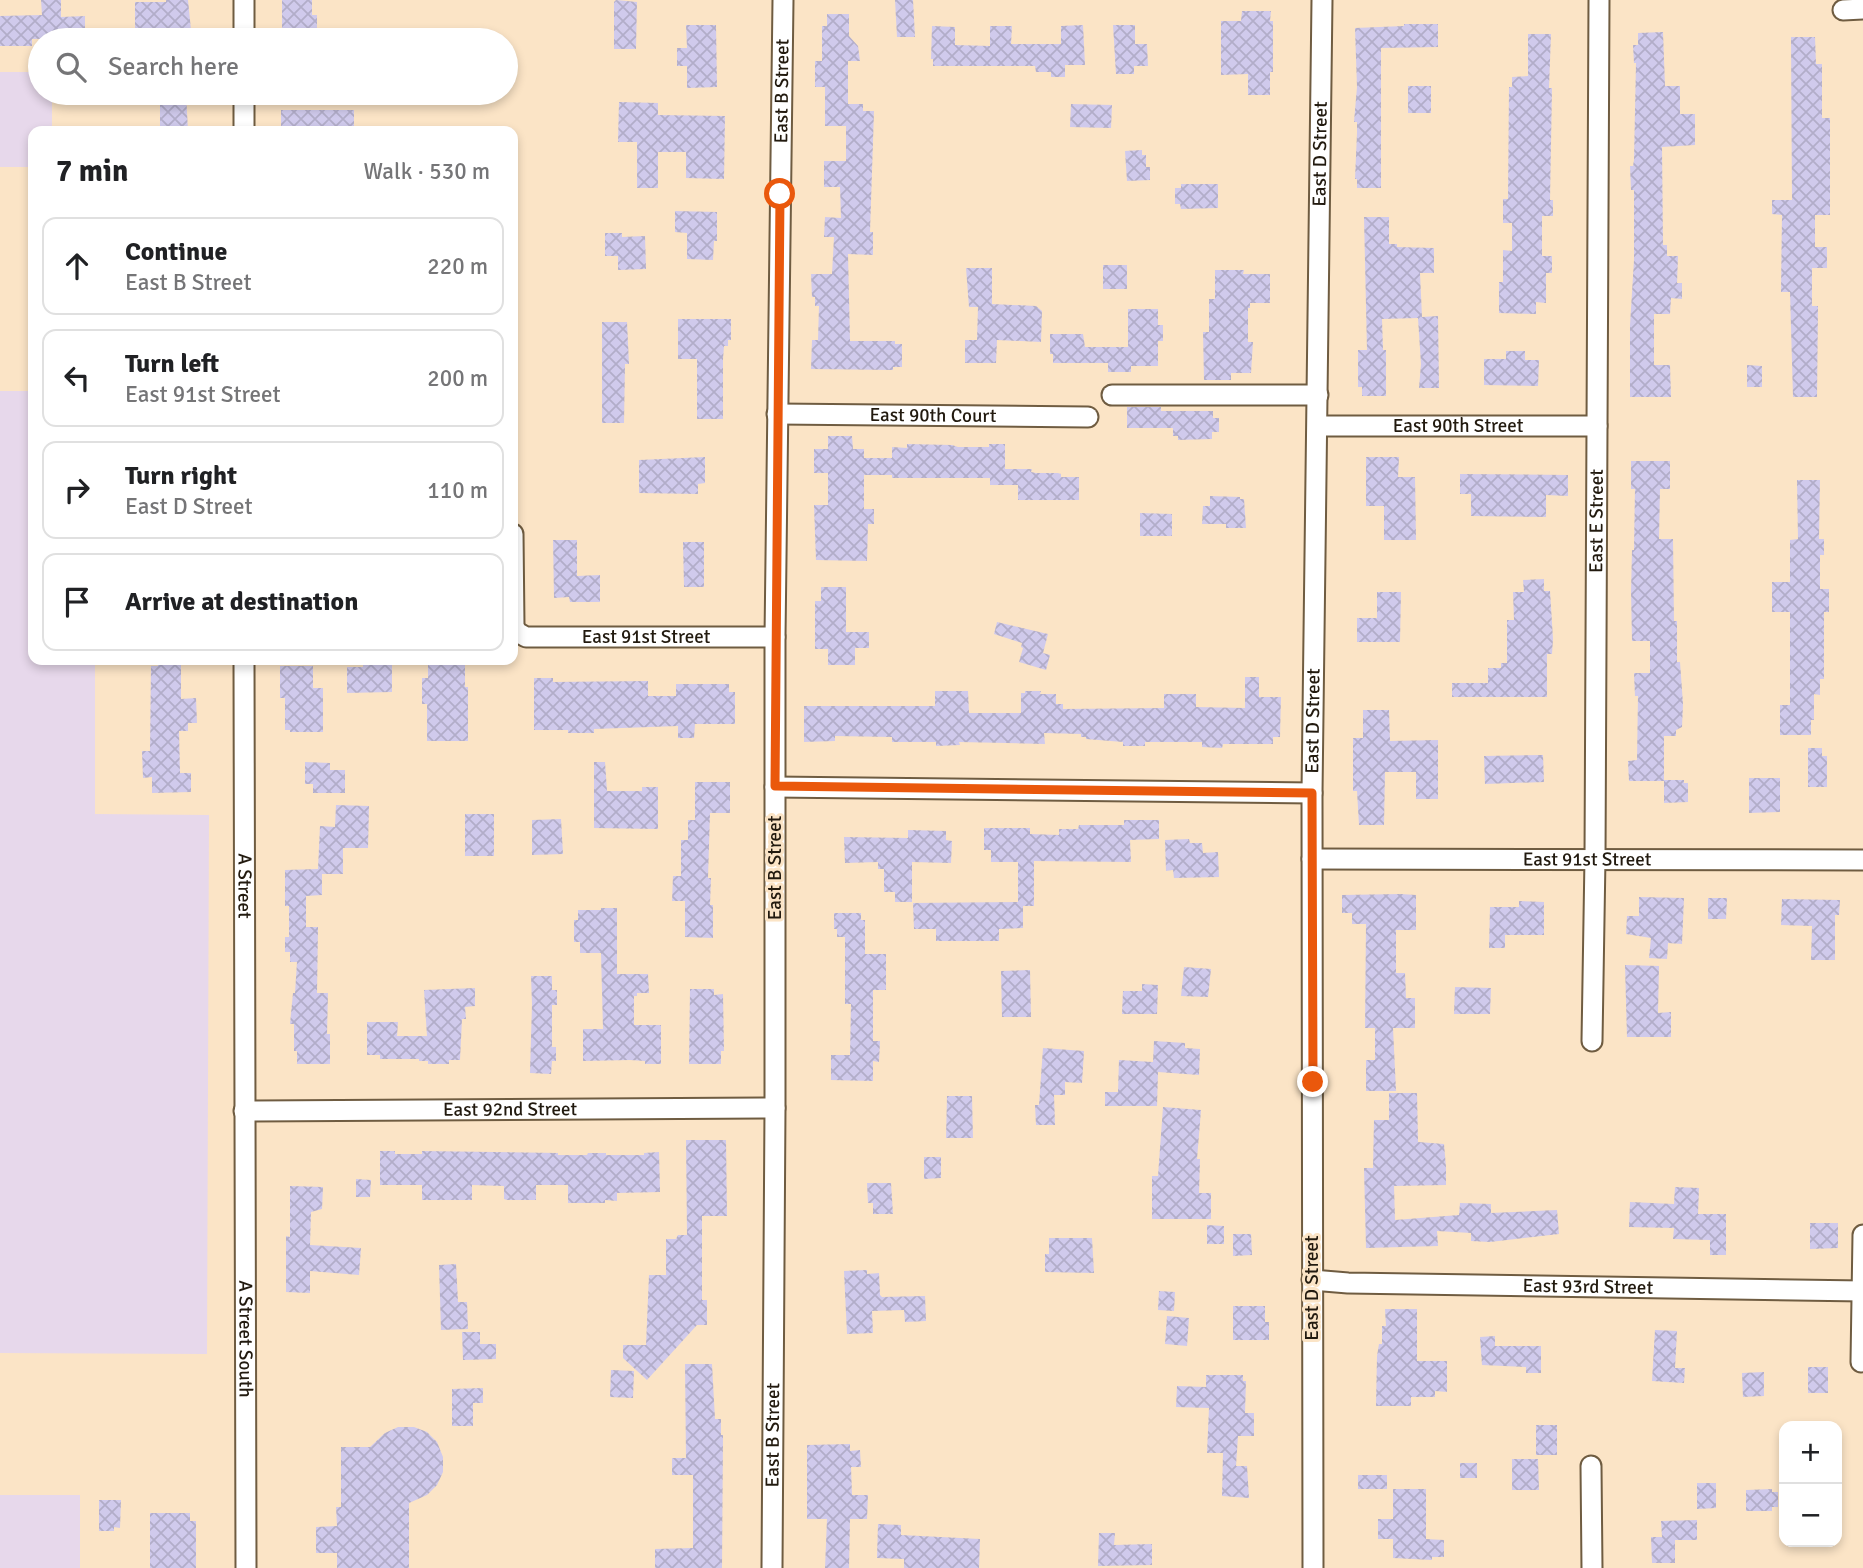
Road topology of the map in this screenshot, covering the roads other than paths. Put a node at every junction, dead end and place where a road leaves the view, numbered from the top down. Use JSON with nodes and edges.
{"nodes":[{"id":1,"x":244,"y":0,"type":"edge"},
{"id":2,"x":783,"y":0,"type":"edge"},
{"id":3,"x":1322,"y":0,"type":"edge"},
{"id":4,"x":1599,"y":0,"type":"edge"},
{"id":5,"x":1863,"y":9,"type":"edge"},
{"id":6,"x":1843,"y":10,"type":"dead end"},
{"id":7,"x":244,"y":28,"type":"edge"},
{"id":8,"x":244,"y":105,"type":"edge"},
{"id":9,"x":244,"y":126,"type":"edge"},
{"id":10,"x":1112,"y":395,"type":"dead end"},
{"id":11,"x":1318,"y":395,"type":"junction"},
{"id":12,"x":777,"y":414,"type":"junction"},
{"id":13,"x":1088,"y":416,"type":"dead end"},
{"id":14,"x":1318,"y":426,"type":"junction"},
{"id":15,"x":1597,"y":426,"type":"junction"},
{"id":16,"x":518,"y":633,"type":"edge"},
{"id":17,"x":775,"y":637,"type":"junction"},
{"id":18,"x":244,"y":665,"type":"edge"},
{"id":19,"x":775,"y":786,"type":"junction"},
{"id":20,"x":1312,"y":793,"type":"junction"},
{"id":21,"x":1595,"y":858,"type":"junction"},
{"id":22,"x":1312,"y":859,"type":"junction"},
{"id":23,"x":1863,"y":860,"type":"edge"},
{"id":24,"x":1592,"y":1041,"type":"dead end"},
{"id":25,"x":775,"y":1108,"type":"junction"},
{"id":26,"x":244,"y":1111,"type":"junction"},
{"id":27,"x":1863,"y":1236,"type":"edge"},
{"id":28,"x":1312,"y":1280,"type":"junction"},
{"id":29,"x":1862,"y":1291,"type":"edge"},
{"id":30,"x":1861,"y":1363,"type":"dead end"},
{"id":31,"x":1591,"y":1466,"type":"dead end"},
{"id":32,"x":246,"y":1568,"type":"edge"},
{"id":33,"x":772,"y":1568,"type":"edge"},
{"id":34,"x":1313,"y":1568,"type":"edge"},
{"id":35,"x":1591,"y":1568,"type":"edge"}],
"edges":[{"from":1,"to":7,"type":"street"},
{"from":2,"to":12,"type":"street","name":"East B Street"},
{"from":3,"to":11,"type":"street","name":"East D Street"},
{"from":4,"to":15,"type":"street","name":"East E Street"},
{"from":5,"to":6,"type":"street"},
{"from":8,"to":9,"type":"street"},
{"from":10,"to":11,"type":"street"},
{"from":11,"to":14,"type":"street","name":"East D Street"},
{"from":12,"to":13,"type":"street","name":"East 90th Court"},
{"from":12,"to":17,"type":"street","name":"East B Street"},
{"from":14,"to":15,"type":"street","name":"East 90th Street"},
{"from":14,"to":20,"type":"street","name":"East D Street"},
{"from":15,"to":21,"type":"street","name":"East E Street"},
{"from":16,"to":17,"type":"street","name":"East 91st Street"},
{"from":17,"to":19,"type":"street","name":"East B Street"},
{"from":18,"to":26,"type":"street","name":"A Street"},
{"from":19,"to":20,"type":"street"},
{"from":19,"to":25,"type":"street","name":"East B Street"},
{"from":20,"to":22,"type":"street","name":"East D Street"},
{"from":21,"to":22,"type":"street","name":"East 91st Street"},
{"from":21,"to":23,"type":"street","name":"East 91st Street"},
{"from":21,"to":24,"type":"street","name":"East E Street"},
{"from":22,"to":28,"type":"street","name":"East D Street"},
{"from":25,"to":26,"type":"street","name":"East 92nd Street"},
{"from":25,"to":33,"type":"street","name":"East B Street"},
{"from":26,"to":32,"type":"street","name":"A Street South"},
{"from":27,"to":29,"type":"street"},
{"from":28,"to":29,"type":"street","name":"East 93rd Street"},
{"from":28,"to":34,"type":"street","name":"East D Street"},
{"from":29,"to":30,"type":"street"},
{"from":31,"to":35,"type":"street"}]}
